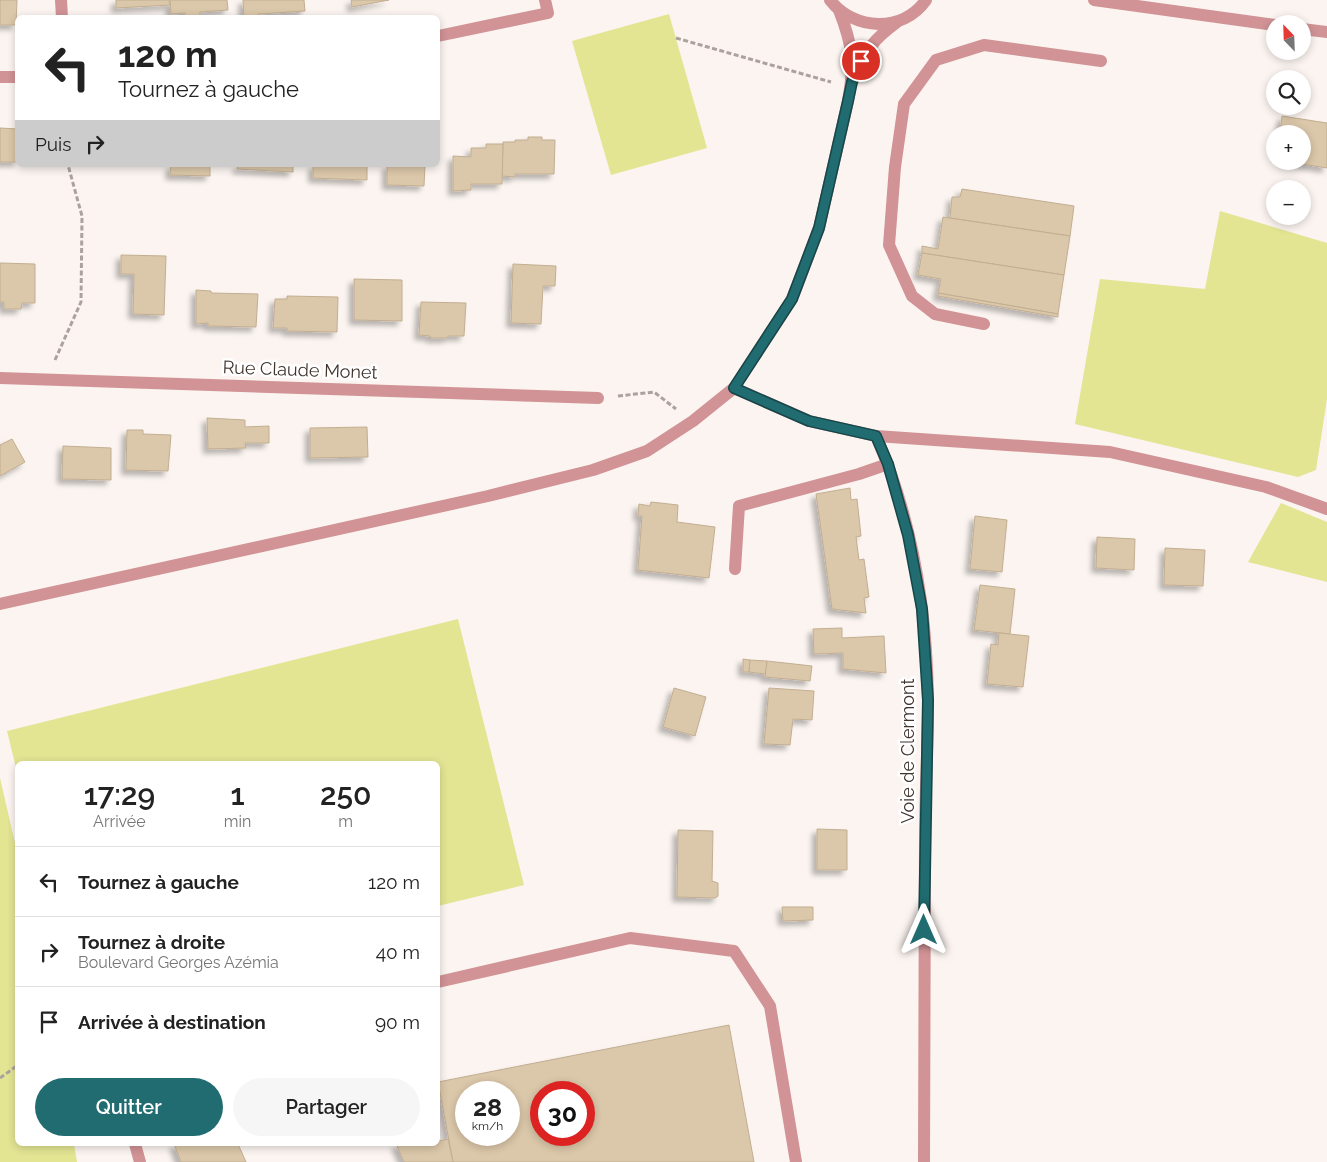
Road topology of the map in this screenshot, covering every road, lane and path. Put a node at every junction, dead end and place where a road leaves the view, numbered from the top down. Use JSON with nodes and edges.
{"nodes":[{"id":1,"x":61,"y":0,"type":"edge"},
{"id":2,"x":830,"y":0,"type":"edge"},
{"id":3,"x":1094,"y":0,"type":"edge"},
{"id":4,"x":927,"y":1,"type":"edge"},
{"id":5,"x":547,"y":6,"type":"edge"},
{"id":6,"x":839,"y":10,"type":"junction"},
{"id":7,"x":62,"y":15,"type":"edge"},
{"id":8,"x":898,"y":21,"type":"junction"},
{"id":9,"x":1266,"y":24,"type":"edge"},
{"id":10,"x":1311,"y":30,"type":"edge"},
{"id":11,"x":1327,"y":32,"type":"edge"},
{"id":12,"x":440,"y":35,"type":"edge"},
{"id":13,"x":676,"y":38,"type":"dead end"},
{"id":14,"x":1101,"y":61,"type":"dead end"},
{"id":15,"x":0,"y":76,"type":"edge"},
{"id":16,"x":15,"y":77,"type":"edge"},
{"id":17,"x":851,"y":85,"type":"junction"},
{"id":18,"x":69,"y":167,"type":"edge"},
{"id":19,"x":984,"y":324,"type":"dead end"},
{"id":20,"x":0,"y":378,"type":"edge"},
{"id":21,"x":46,"y":379,"type":"junction"},
{"id":22,"x":734,"y":388,"type":"junction"},
{"id":23,"x":598,"y":398,"type":"joint"},
{"id":24,"x":693,"y":421,"type":"junction"},
{"id":25,"x":876,"y":436,"type":"junction"},
{"id":26,"x":888,"y":464,"type":"junction"},
{"id":27,"x":1327,"y":509,"type":"edge"},
{"id":28,"x":735,"y":569,"type":"dead end"},
{"id":29,"x":0,"y":604,"type":"edge"},
{"id":30,"x":440,"y":982,"type":"edge"},
{"id":31,"x":15,"y":1067,"type":"edge"},
{"id":32,"x":0,"y":1078,"type":"edge"},
{"id":33,"x":136,"y":1146,"type":"edge"},
{"id":34,"x":140,"y":1162,"type":"edge"},
{"id":35,"x":796,"y":1162,"type":"edge"},
{"id":36,"x":924,"y":1162,"type":"edge"}],
"edges":[{"from":1,"to":7,"type":"street"},
{"from":2,"to":6,"type":"street"},
{"from":3,"to":9,"type":"street"},
{"from":4,"to":8,"type":"street"},
{"from":5,"to":12,"type":"street"},
{"from":6,"to":8,"type":"street"},
{"from":6,"to":17,"type":"street"},
{"from":8,"to":17,"type":"street"},
{"from":10,"to":11,"type":"street"},
{"from":13,"to":17,"type":"path"},
{"from":14,"to":19,"type":"street"},
{"from":15,"to":16,"type":"street"},
{"from":17,"to":22,"type":"street"},
{"from":18,"to":21,"type":"path"},
{"from":20,"to":21,"type":"street","name":"Rue Claude Monet"},
{"from":21,"to":23,"type":"street","name":"Rue Claude Monet"},
{"from":22,"to":24,"type":"street"},
{"from":22,"to":25,"type":"street"},
{"from":23,"to":24,"type":"path"},
{"from":24,"to":29,"type":"street"},
{"from":25,"to":26,"type":"street","name":"Voie de Clermont"},
{"from":25,"to":27,"type":"street"},
{"from":26,"to":28,"type":"street"},
{"from":26,"to":36,"type":"street","name":"Voie de Clermont"},
{"from":30,"to":35,"type":"street"},
{"from":31,"to":32,"type":"path"},
{"from":33,"to":34,"type":"street"}]}
